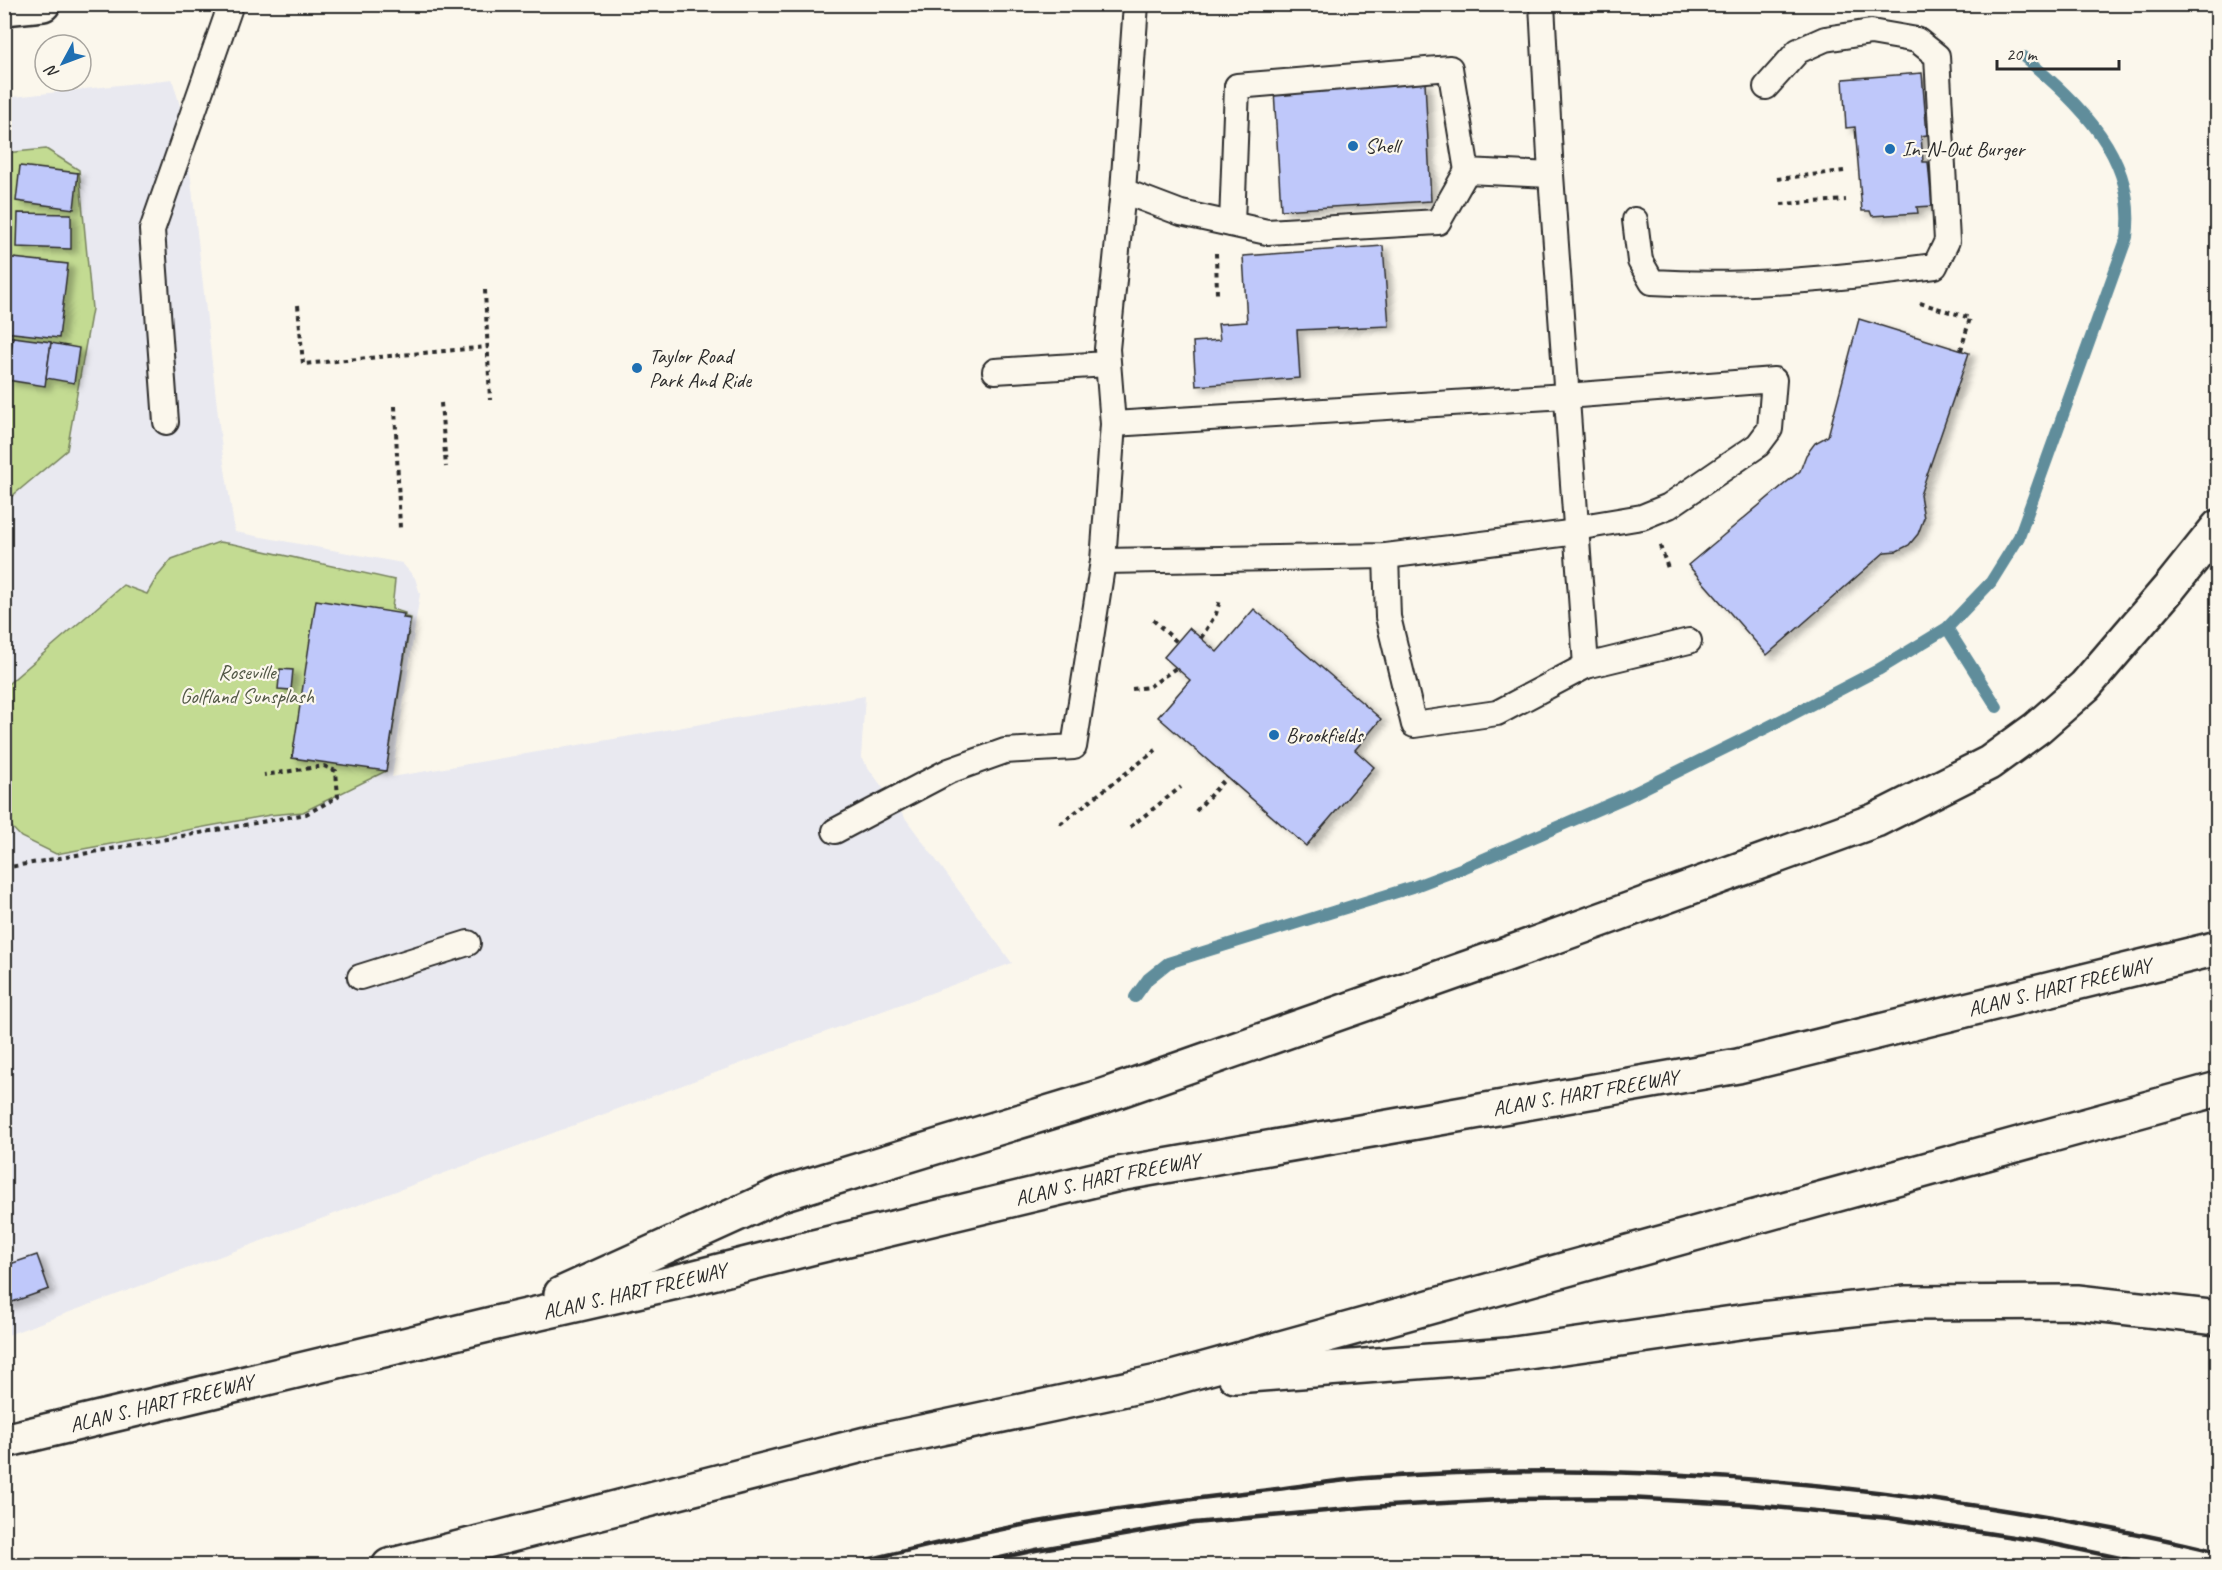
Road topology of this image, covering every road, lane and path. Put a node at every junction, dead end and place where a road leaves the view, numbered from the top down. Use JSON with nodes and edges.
{"nodes":[{"id":1,"x":43,"y":4,"type":"edge"},
{"id":2,"x":231,"y":4,"type":"edge"},
{"id":3,"x":1136,"y":4,"type":"edge"},
{"id":4,"x":1542,"y":4,"type":"edge"},
{"id":5,"x":4,"y":8,"type":"edge"},
{"id":6,"x":1766,"y":87,"type":"dead end"},
{"id":7,"x":1467,"y":171,"type":"junction"},
{"id":8,"x":1844,"y":171,"type":"dead end"},
{"id":9,"x":1551,"y":175,"type":"junction"},
{"id":10,"x":1777,"y":179,"type":"dead end"},
{"id":11,"x":1123,"y":191,"type":"junction"},
{"id":12,"x":1846,"y":200,"type":"dead end"},
{"id":13,"x":1781,"y":204,"type":"dead end"},
{"id":14,"x":1635,"y":220,"type":"dead end"},
{"id":15,"x":1232,"y":224,"type":"junction"},
{"id":16,"x":486,"y":290,"type":"dead end"},
{"id":17,"x":1909,"y":300,"type":"dead end"},
{"id":18,"x":298,"y":305,"type":"dead end"},
{"id":19,"x":488,"y":347,"type":"junction"},
{"id":20,"x":1961,"y":350,"type":"dead end"},
{"id":21,"x":1107,"y":364,"type":"junction"},
{"id":22,"x":995,"y":370,"type":"dead end"},
{"id":23,"x":1566,"y":396,"type":"junction"},
{"id":24,"x":490,"y":400,"type":"dead end"},
{"id":25,"x":441,"y":403,"type":"dead end"},
{"id":26,"x":395,"y":406,"type":"dead end"},
{"id":27,"x":166,"y":422,"type":"dead end"},
{"id":28,"x":1113,"y":424,"type":"junction"},
{"id":29,"x":446,"y":467,"type":"dead end"},
{"id":30,"x":2217,"y":527,"type":"edge"},
{"id":31,"x":400,"y":529,"type":"dead end"},
{"id":32,"x":1576,"y":530,"type":"junction"},
{"id":33,"x":1386,"y":556,"type":"junction"},
{"id":34,"x":1102,"y":561,"type":"junction"},
{"id":35,"x":1220,"y":600,"type":"dead end"},
{"id":36,"x":1153,"y":620,"type":"dead end"},
{"id":37,"x":1201,"y":638,"type":"dead end"},
{"id":38,"x":1689,"y":641,"type":"dead end"},
{"id":39,"x":1178,"y":642,"type":"dead end"},
{"id":40,"x":1586,"y":666,"type":"junction"},
{"id":41,"x":1176,"y":668,"type":"dead end"},
{"id":42,"x":1132,"y":689,"type":"dead end"},
{"id":43,"x":1156,"y":750,"type":"dead end"},
{"id":44,"x":264,"y":776,"type":"dead end"},
{"id":45,"x":1227,"y":777,"type":"dead end"},
{"id":46,"x":1181,"y":787,"type":"dead end"},
{"id":47,"x":1196,"y":811,"type":"dead end"},
{"id":48,"x":1060,"y":824,"type":"dead end"},
{"id":49,"x":1130,"y":828,"type":"dead end"},
{"id":50,"x":834,"y":831,"type":"dead end"},
{"id":51,"x":4,"y":868,"type":"edge"},
{"id":52,"x":468,"y":943,"type":"dead end"},
{"id":53,"x":2217,"y":948,"type":"edge"},
{"id":54,"x":367,"y":975,"type":"dead end"},
{"id":55,"x":2217,"y":1089,"type":"edge"},
{"id":56,"x":2217,"y":1318,"type":"edge"},
{"id":57,"x":496,"y":1323,"type":"junction"},
{"id":58,"x":1158,"y":1382,"type":"junction"},
{"id":59,"x":4,"y":1441,"type":"edge"},
{"id":60,"x":388,"y":1566,"type":"edge"}],
"edges":[{"from":1,"to":5,"type":"main road"},
{"from":2,"to":27,"type":"lane"},
{"from":3,"to":11,"type":"lane"},
{"from":4,"to":9,"type":"lane"},
{"from":6,"to":14,"type":"lane"},
{"from":7,"to":9,"type":"lane"},
{"from":7,"to":15,"type":"lane"},
{"from":7,"to":15,"type":"lane"},
{"from":8,"to":10,"type":"path"},
{"from":9,"to":23,"type":"lane"},
{"from":11,"to":15,"type":"lane"},
{"from":11,"to":21,"type":"lane"},
{"from":12,"to":13,"type":"path"},
{"from":16,"to":19,"type":"path"},
{"from":17,"to":20,"type":"path"},
{"from":18,"to":19,"type":"path"},
{"from":19,"to":24,"type":"path"},
{"from":21,"to":22,"type":"lane"},
{"from":21,"to":28,"type":"lane"},
{"from":23,"to":28,"type":"lane"},
{"from":23,"to":32,"type":"lane"},
{"from":23,"to":32,"type":"lane"},
{"from":25,"to":29,"type":"path"},
{"from":26,"to":31,"type":"path"},
{"from":28,"to":34,"type":"lane"},
{"from":30,"to":57,"type":"main road"},
{"from":32,"to":33,"type":"lane"},
{"from":32,"to":40,"type":"lane"},
{"from":33,"to":34,"type":"lane"},
{"from":33,"to":40,"type":"lane"},
{"from":34,"to":50,"type":"lane"},
{"from":35,"to":37,"type":"path"},
{"from":36,"to":39,"type":"path"},
{"from":38,"to":40,"type":"lane"},
{"from":41,"to":42,"type":"path"},
{"from":43,"to":48,"type":"path"},
{"from":44,"to":51,"type":"path"},
{"from":45,"to":47,"type":"path"},
{"from":46,"to":49,"type":"path"},
{"from":52,"to":54,"type":"lane"},
{"from":53,"to":57,"type":"main road","name":"ALAN S. HART FREEWAY"},
{"from":55,"to":58,"type":"main road"},
{"from":56,"to":58,"type":"main road"},
{"from":57,"to":59,"type":"main road","name":"ALAN S. HART FREEWAY"},
{"from":58,"to":60,"type":"main road"}]}
